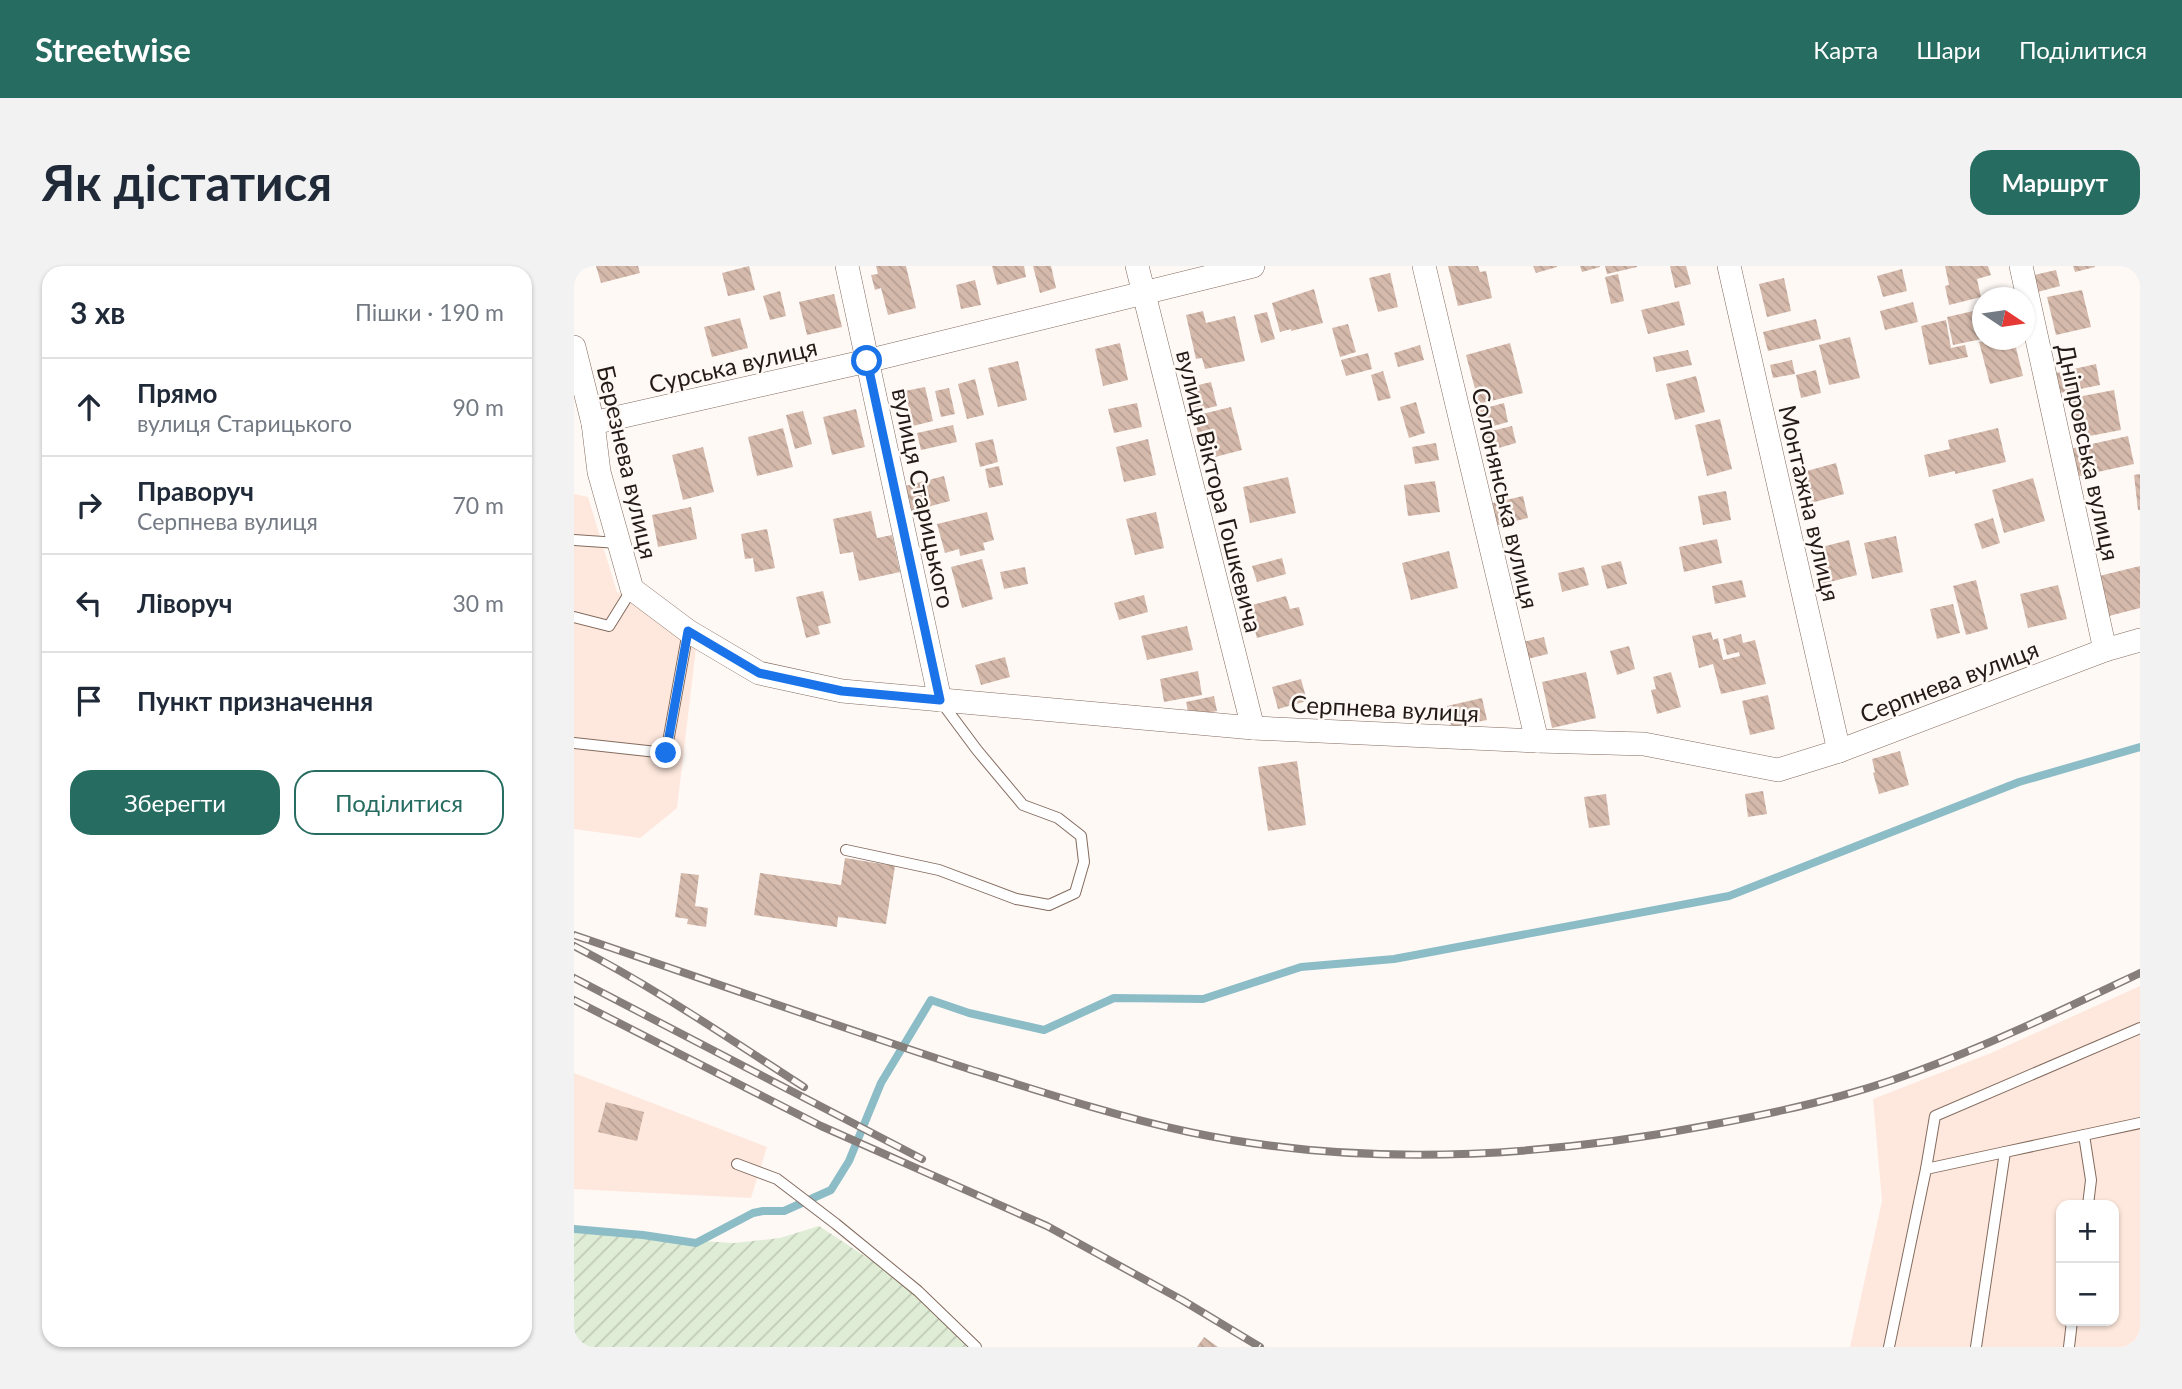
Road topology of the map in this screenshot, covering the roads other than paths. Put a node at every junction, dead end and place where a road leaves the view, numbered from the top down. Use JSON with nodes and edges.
{"nodes":[{"id":1,"x":847,"y":266,"type":"edge"},
{"id":2,"x":1136,"y":266,"type":"edge"},
{"id":3,"x":1252,"y":266,"type":"edge"},
{"id":4,"x":1424,"y":266,"type":"edge"},
{"id":5,"x":1729,"y":266,"type":"edge"},
{"id":6,"x":2021,"y":266,"type":"edge"},
{"id":7,"x":1143,"y":292,"type":"junction"},
{"id":8,"x":574,"y":347,"type":"edge"},
{"id":9,"x":867,"y":361,"type":"junction"},
{"id":10,"x":593,"y":423,"type":"junction"},
{"id":11,"x":574,"y":540,"type":"edge"},
{"id":12,"x":618,"y":543,"type":"junction"},
{"id":13,"x":632,"y":589,"type":"junction"},
{"id":14,"x":574,"y":617,"type":"edge"},
{"id":15,"x":688,"y":631,"type":"junction"},
{"id":16,"x":2140,"y":640,"type":"edge"},
{"id":17,"x":2105,"y":650,"type":"junction"},
{"id":18,"x":940,"y":700,"type":"junction"},
{"id":19,"x":1253,"y":728,"type":"junction"},
{"id":20,"x":1537,"y":741,"type":"junction"},
{"id":21,"x":574,"y":743,"type":"edge"},
{"id":22,"x":1839,"y":751,"type":"junction"},
{"id":23,"x":846,"y":850,"type":"dead end"},
{"id":24,"x":2140,"y":1028,"type":"edge"},
{"id":25,"x":2140,"y":1123,"type":"edge"},
{"id":26,"x":2084,"y":1135,"type":"junction"},
{"id":27,"x":2005,"y":1152,"type":"junction"},
{"id":28,"x":737,"y":1164,"type":"dead end"},
{"id":29,"x":1926,"y":1169,"type":"junction"},
{"id":30,"x":2089,"y":1200,"type":"edge"},
{"id":31,"x":2071,"y":1326,"type":"edge"},
{"id":32,"x":976,"y":1347,"type":"edge"},
{"id":33,"x":1889,"y":1347,"type":"edge"},
{"id":34,"x":1976,"y":1347,"type":"edge"},
{"id":35,"x":2069,"y":1347,"type":"edge"}],
"edges":[{"from":1,"to":9,"type":"street","name":"вулиця Старицького"},
{"from":2,"to":7,"type":"street","name":"вулиця Віктора Гошкевича"},
{"from":3,"to":7,"type":"street","name":"Сурська вулиця"},
{"from":4,"to":20,"type":"street","name":"Солонянська вулиця"},
{"from":5,"to":22,"type":"street","name":"Монтажна вулиця"},
{"from":6,"to":17,"type":"street","name":"Дніпровська вулиця"},
{"from":7,"to":9,"type":"street","name":"Сурська вулиця"},
{"from":7,"to":19,"type":"street","name":"вулиця Віктора Гошкевича"},
{"from":8,"to":10,"type":"street","name":"Березнева вулиця"},
{"from":9,"to":10,"type":"street","name":"Сурська вулиця"},
{"from":9,"to":18,"type":"street","name":"вулиця Старицького"},
{"from":10,"to":12,"type":"street","name":"Березнева вулиця"},
{"from":11,"to":12,"type":"lane"},
{"from":12,"to":13,"type":"street","name":"Березнева вулиця"},
{"from":13,"to":14,"type":"lane"},
{"from":13,"to":15,"type":"street","name":"Серпнева вулиця"},
{"from":15,"to":18,"type":"street","name":"Серпнева вулиця"},
{"from":15,"to":21,"type":"lane"},
{"from":16,"to":17,"type":"street","name":"Серпнева вулиця"},
{"from":17,"to":22,"type":"street","name":"Серпнева вулиця"},
{"from":18,"to":19,"type":"street","name":"Серпнева вулиця"},
{"from":18,"to":23,"type":"lane"},
{"from":19,"to":20,"type":"street","name":"Серпнева вулиця"},
{"from":20,"to":22,"type":"street","name":"Серпнева вулиця"},
{"from":24,"to":29,"type":"lane"},
{"from":25,"to":26,"type":"lane"},
{"from":26,"to":27,"type":"lane"},
{"from":26,"to":30,"type":"lane"},
{"from":27,"to":29,"type":"lane"},
{"from":27,"to":34,"type":"lane"},
{"from":28,"to":32,"type":"lane"},
{"from":29,"to":33,"type":"lane"},
{"from":31,"to":35,"type":"lane"}]}
